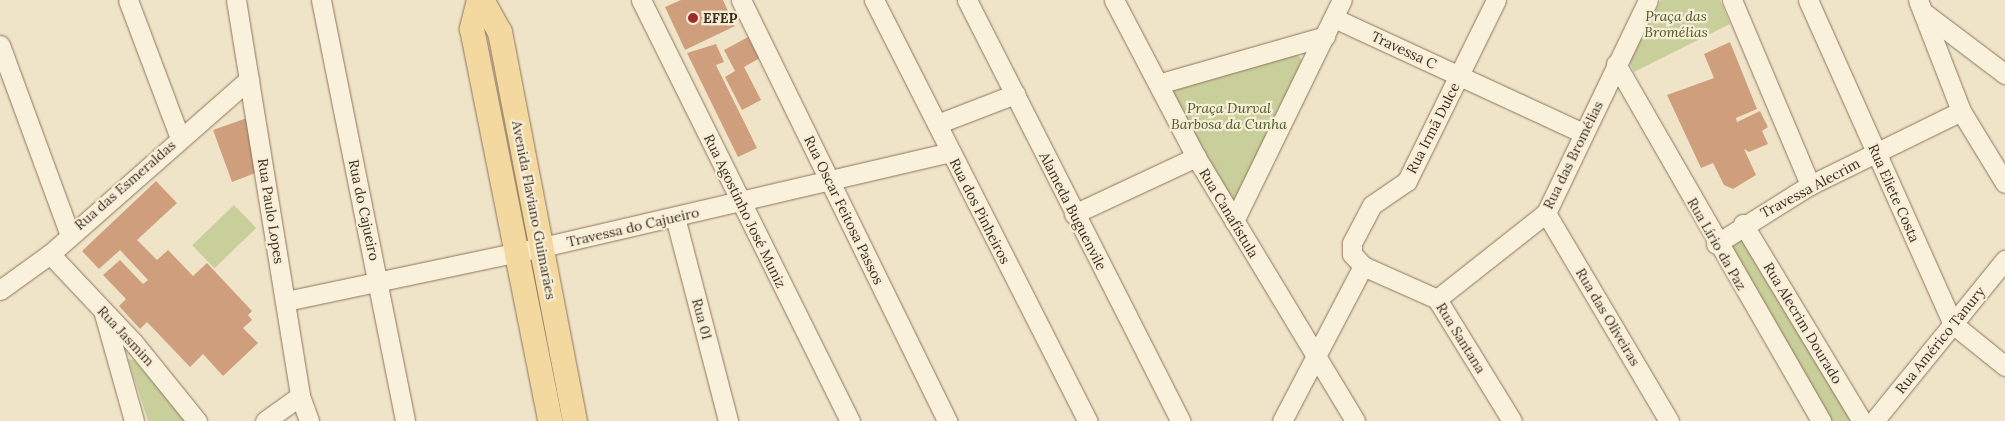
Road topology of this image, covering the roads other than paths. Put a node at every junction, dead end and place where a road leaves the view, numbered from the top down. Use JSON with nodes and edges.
{"nodes":[{"id":1,"x":128,"y":0,"type":"edge"},
{"id":2,"x":236,"y":0,"type":"edge"},
{"id":3,"x":321,"y":0,"type":"edge"},
{"id":4,"x":641,"y":0,"type":"edge"},
{"id":5,"x":741,"y":0,"type":"edge"},
{"id":6,"x":874,"y":0,"type":"edge"},
{"id":7,"x":970,"y":0,"type":"edge"},
{"id":8,"x":1114,"y":0,"type":"edge"},
{"id":9,"x":1342,"y":0,"type":"edge"},
{"id":10,"x":1496,"y":0,"type":"edge"},
{"id":11,"x":1648,"y":0,"type":"edge"},
{"id":12,"x":1732,"y":0,"type":"edge"},
{"id":13,"x":1808,"y":0,"type":"edge"},
{"id":14,"x":485,"y":1,"type":"edge"},
{"id":15,"x":1920,"y":6,"type":"edge"},
{"id":16,"x":1334,"y":18,"type":"junction"},
{"id":17,"x":1325,"y":36,"type":"junction"},
{"id":18,"x":0,"y":44,"type":"edge"},
{"id":19,"x":1616,"y":64,"type":"junction"},
{"id":20,"x":2005,"y":74,"type":"edge"},
{"id":21,"x":1459,"y":76,"type":"junction"},
{"id":22,"x":249,"y":79,"type":"junction"},
{"id":23,"x":1158,"y":84,"type":"junction"},
{"id":24,"x":1015,"y":94,"type":"junction"},
{"id":25,"x":1961,"y":111,"type":"junction"},
{"id":26,"x":937,"y":124,"type":"junction"},
{"id":27,"x":1584,"y":133,"type":"junction"},
{"id":28,"x":180,"y":138,"type":"junction"},
{"id":29,"x":950,"y":152,"type":"junction"},
{"id":30,"x":1876,"y":153,"type":"junction"},
{"id":31,"x":1196,"y":157,"type":"junction"},
{"id":32,"x":829,"y":179,"type":"junction"},
{"id":33,"x":2005,"y":183,"type":"edge"},
{"id":34,"x":1810,"y":185,"type":"junction"},
{"id":35,"x":741,"y":202,"type":"junction"},
{"id":36,"x":1546,"y":213,"type":"junction"},
{"id":37,"x":1074,"y":214,"type":"junction"},
{"id":38,"x":675,"y":217,"type":"junction"},
{"id":39,"x":1234,"y":221,"type":"junction"},
{"id":40,"x":1743,"y":224,"type":"junction"},
{"id":41,"x":69,"y":233,"type":"junction"},
{"id":42,"x":1716,"y":244,"type":"junction"},
{"id":43,"x":542,"y":248,"type":"junction"},
{"id":44,"x":516,"y":252,"type":"junction"},
{"id":45,"x":50,"y":254,"type":"junction"},
{"id":46,"x":2005,"y":260,"type":"edge"},
{"id":47,"x":1363,"y":266,"type":"junction"},
{"id":48,"x":378,"y":281,"type":"junction"},
{"id":49,"x":0,"y":290,"type":"edge"},
{"id":50,"x":1438,"y":299,"type":"junction"},
{"id":51,"x":286,"y":301,"type":"junction"},
{"id":52,"x":103,"y":313,"type":"junction"},
{"id":53,"x":1953,"y":324,"type":"junction"},
{"id":54,"x":1316,"y":358,"type":"junction"},
{"id":55,"x":2005,"y":366,"type":"edge"},
{"id":56,"x":300,"y":396,"type":"junction"},
{"id":57,"x":134,"y":421,"type":"edge"},
{"id":58,"x":197,"y":421,"type":"edge"},
{"id":59,"x":266,"y":421,"type":"edge"},
{"id":60,"x":309,"y":421,"type":"edge"},
{"id":61,"x":405,"y":421,"type":"edge"},
{"id":62,"x":550,"y":421,"type":"edge"},
{"id":63,"x":574,"y":421,"type":"edge"},
{"id":64,"x":728,"y":421,"type":"edge"},
{"id":65,"x":850,"y":421,"type":"edge"},
{"id":66,"x":947,"y":421,"type":"edge"},
{"id":67,"x":1088,"y":421,"type":"edge"},
{"id":68,"x":1181,"y":421,"type":"edge"},
{"id":69,"x":1282,"y":421,"type":"edge"},
{"id":70,"x":1355,"y":421,"type":"edge"},
{"id":71,"x":1512,"y":421,"type":"edge"},
{"id":72,"x":1670,"y":421,"type":"edge"},
{"id":73,"x":1821,"y":421,"type":"edge"},
{"id":74,"x":1862,"y":421,"type":"edge"},
{"id":75,"x":1874,"y":421,"type":"edge"}],
"edges":[{"from":1,"to":28,"type":"street"},
{"from":2,"to":22,"type":"street","name":"Rua Paulo Lopes"},
{"from":3,"to":48,"type":"street","name":"Rua do Cajueiro"},
{"from":4,"to":35,"type":"street","name":"Rua Agostinho José Muniz"},
{"from":5,"to":32,"type":"street","name":"Rua Oscar Feitosa Passos"},
{"from":6,"to":26,"type":"street","name":"Rua dos Pinheiros"},
{"from":7,"to":24,"type":"street","name":"Alameda Buguenvile"},
{"from":8,"to":23,"type":"street","name":"Rua Canafístula"},
{"from":9,"to":16,"type":"street"},
{"from":10,"to":21,"type":"street","name":"Rua Irmã Dulce"},
{"from":11,"to":19,"type":"street","name":"Rua das Bromélias"},
{"from":12,"to":34,"type":"street"},
{"from":13,"to":30,"type":"street","name":"Rua Eliete Costa"},
{"from":14,"to":43,"type":"main road","name":"Avenida Flaviano Guimarães"},
{"from":14,"to":44,"type":"main road","name":"Avenida Flaviano Guimarães"},
{"from":15,"to":20,"type":"street"},
{"from":15,"to":25,"type":"street"},
{"from":16,"to":17,"type":"street"},
{"from":16,"to":21,"type":"street","name":"Travessa C"},
{"from":17,"to":23,"type":"street"},
{"from":17,"to":39,"type":"street"},
{"from":18,"to":41,"type":"street"},
{"from":19,"to":27,"type":"street","name":"Rua das Bromélias"},
{"from":19,"to":42,"type":"street","name":"Rua Lírio da Paz"},
{"from":21,"to":27,"type":"street","name":"Travessa C"},
{"from":21,"to":47,"type":"street","name":"Rua Irmã Dulce"},
{"from":22,"to":28,"type":"street","name":"Rua das Esmeraldas"},
{"from":22,"to":51,"type":"street","name":"Rua Paulo Lopes"},
{"from":23,"to":31,"type":"street","name":"Rua Canafístula"},
{"from":24,"to":26,"type":"street"},
{"from":24,"to":37,"type":"street","name":"Alameda Buguenvile"},
{"from":25,"to":30,"type":"street","name":"Travessa Alecrim"},
{"from":25,"to":33,"type":"street"},
{"from":26,"to":29,"type":"street","name":"Rua dos Pinheiros"},
{"from":27,"to":36,"type":"street","name":"Rua das Bromélias"},
{"from":28,"to":41,"type":"street","name":"Rua das Esmeraldas"},
{"from":29,"to":32,"type":"street","name":"Travessa do Cajueiro"},
{"from":29,"to":67,"type":"street","name":"Rua dos Pinheiros"},
{"from":30,"to":34,"type":"street","name":"Travessa Alecrim"},
{"from":30,"to":53,"type":"street","name":"Rua Eliete Costa"},
{"from":31,"to":37,"type":"street"},
{"from":31,"to":39,"type":"street","name":"Rua Canafístula"},
{"from":32,"to":35,"type":"street","name":"Travessa do Cajueiro"},
{"from":32,"to":66,"type":"street","name":"Rua Oscar Feitosa Passos"},
{"from":34,"to":40,"type":"street","name":"Travessa Alecrim"},
{"from":35,"to":38,"type":"street","name":"Travessa do Cajueiro"},
{"from":35,"to":65,"type":"street","name":"Rua Agostinho José Muniz"},
{"from":36,"to":50,"type":"street","name":"Rua das Bromélias"},
{"from":36,"to":72,"type":"street","name":"Rua das Oliveiras"},
{"from":37,"to":68,"type":"street","name":"Alameda Buguenvile"},
{"from":38,"to":43,"type":"street","name":"Travessa do Cajueiro"},
{"from":38,"to":64,"type":"street","name":"Rua 01"},
{"from":39,"to":54,"type":"street","name":"Rua Canafístula"},
{"from":40,"to":42,"type":"street","name":"Travessa Alecrim"},
{"from":40,"to":74,"type":"street","name":"Rua Alecrim Dourado"},
{"from":41,"to":45,"type":"street","name":"Rua das Esmeraldas"},
{"from":42,"to":73,"type":"street","name":"Rua Lírio da Paz"},
{"from":43,"to":44,"type":"street","name":"Travessa do Cajueiro"},
{"from":43,"to":63,"type":"main road","name":"Avenida Flaviano Guimarães"},
{"from":44,"to":48,"type":"street","name":"Travessa do Cajueiro"},
{"from":44,"to":62,"type":"main road","name":"Avenida Flaviano Guimarães"},
{"from":45,"to":49,"type":"street","name":"Rua das Esmeraldas"},
{"from":45,"to":52,"type":"street","name":"Rua Jasmim"},
{"from":46,"to":53,"type":"street","name":"Rua Américo Tanury"},
{"from":47,"to":50,"type":"street","name":"Rua Santana"},
{"from":47,"to":54,"type":"street"},
{"from":48,"to":51,"type":"street","name":"Travessa do Cajueiro"},
{"from":48,"to":61,"type":"street","name":"Rua do Cajueiro"},
{"from":50,"to":71,"type":"street","name":"Rua Santana"},
{"from":51,"to":56,"type":"street","name":"Rua Paulo Lopes"},
{"from":52,"to":57,"type":"street"},
{"from":52,"to":58,"type":"street","name":"Rua Jasmim"},
{"from":53,"to":55,"type":"street","name":"Rua Eliete Costa"},
{"from":53,"to":75,"type":"street","name":"Rua Américo Tanury"},
{"from":54,"to":69,"type":"street"},
{"from":54,"to":70,"type":"street","name":"Rua Canafístula"},
{"from":56,"to":59,"type":"street"},
{"from":56,"to":60,"type":"street","name":"Rua Paulo Lopes"}]}
